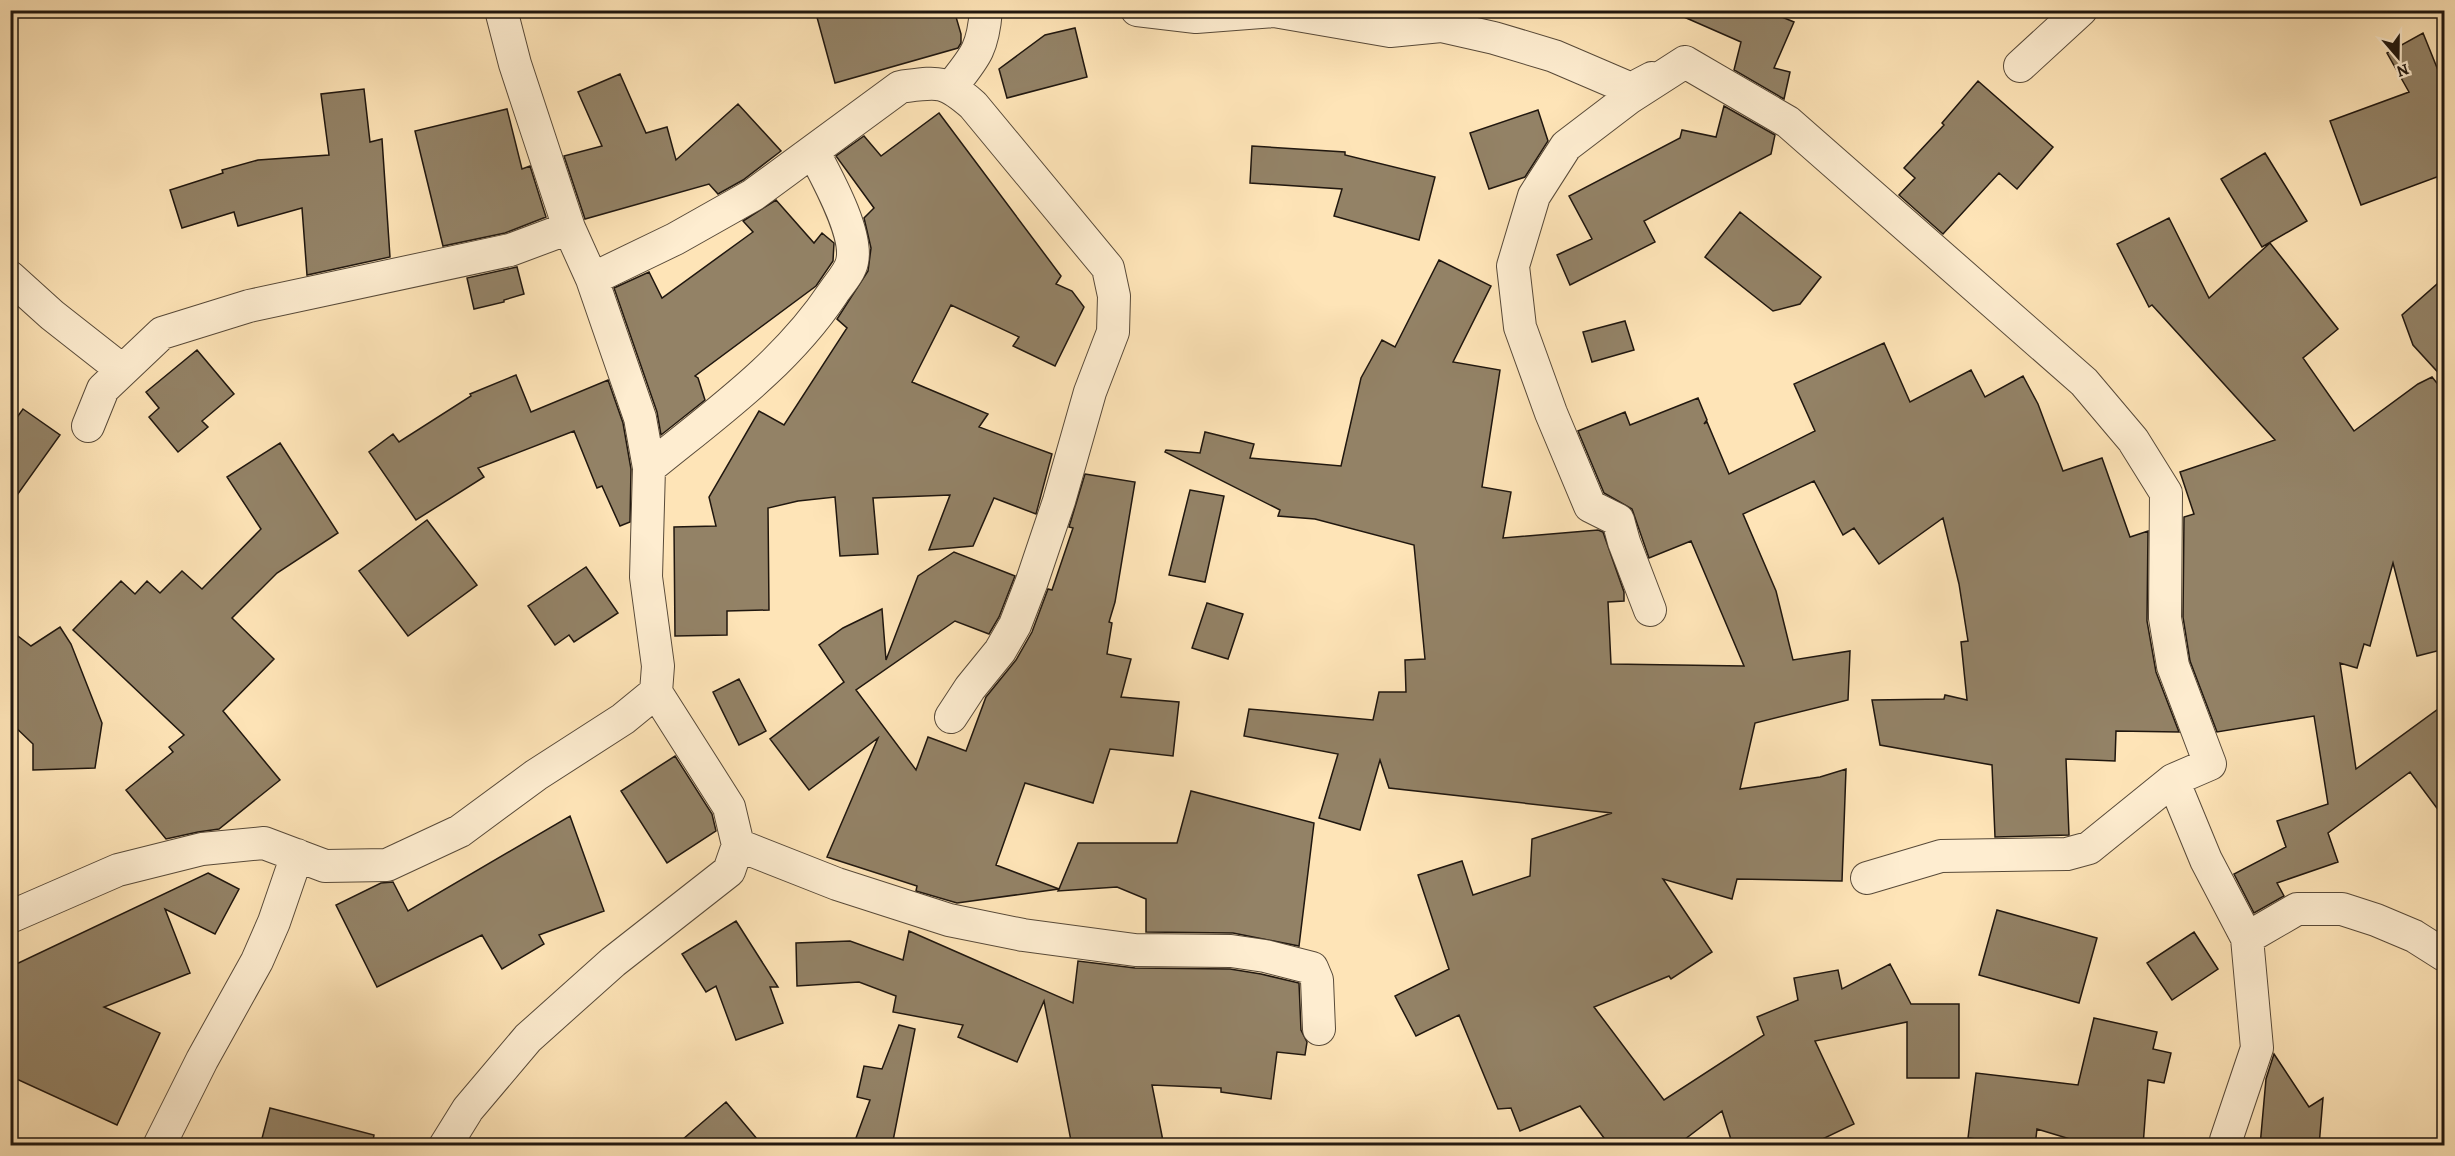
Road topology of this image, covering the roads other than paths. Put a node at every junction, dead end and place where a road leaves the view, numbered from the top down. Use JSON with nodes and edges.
{"nodes":[{"id":1,"x":501,"y":10,"type":"edge"},
{"id":2,"x":986,"y":10,"type":"edge"},
{"id":3,"x":1137,"y":10,"type":"edge"},
{"id":4,"x":2081,"y":10,"type":"edge"},
{"id":5,"x":1414,"y":20,"type":"edge"},
{"id":6,"x":1684,"y":62,"type":"junction"},
{"id":7,"x":2020,"y":66,"type":"dead end"},
{"id":8,"x":952,"y":86,"type":"junction"},
{"id":9,"x":813,"y":151,"type":"junction"},
{"id":10,"x":568,"y":228,"type":"junction"},
{"id":11,"x":10,"y":277,"type":"edge"},
{"id":12,"x":592,"y":279,"type":"junction"},
{"id":13,"x":122,"y":370,"type":"junction"},
{"id":14,"x":88,"y":426,"type":"dead end"},
{"id":15,"x":649,"y":468,"type":"junction"},
{"id":16,"x":1650,"y":610,"type":"dead end"},
{"id":17,"x":656,"y":692,"type":"junction"},
{"id":18,"x":951,"y":717,"type":"dead end"},
{"id":19,"x":2173,"y":780,"type":"junction"},
{"id":20,"x":738,"y":845,"type":"junction"},
{"id":21,"x":297,"y":855,"type":"junction"},
{"id":22,"x":1867,"y":878,"type":"dead end"},
{"id":23,"x":10,"y":917,"type":"edge"},
{"id":24,"x":2247,"y":938,"type":"junction"},
{"id":25,"x":2445,"y":955,"type":"edge"},
{"id":26,"x":1319,"y":1029,"type":"dead end"},
{"id":27,"x":159,"y":1146,"type":"edge"},
{"id":28,"x":445,"y":1146,"type":"edge"},
{"id":29,"x":2227,"y":1146,"type":"edge"}],
"edges":[{"from":1,"to":10,"type":"street"},
{"from":2,"to":8,"type":"street"},
{"from":3,"to":5,"type":"street"},
{"from":4,"to":7,"type":"street"},
{"from":5,"to":6,"type":"street"},
{"from":6,"to":16,"type":"street"},
{"from":6,"to":19,"type":"street"},
{"from":8,"to":9,"type":"street"},
{"from":8,"to":18,"type":"street"},
{"from":9,"to":12,"type":"street"},
{"from":9,"to":15,"type":"street"},
{"from":10,"to":12,"type":"street"},
{"from":10,"to":13,"type":"street"},
{"from":11,"to":13,"type":"street"},
{"from":12,"to":15,"type":"street"},
{"from":13,"to":14,"type":"street"},
{"from":15,"to":17,"type":"street"},
{"from":17,"to":20,"type":"street"},
{"from":17,"to":21,"type":"street"},
{"from":19,"to":22,"type":"street"},
{"from":19,"to":24,"type":"street"},
{"from":20,"to":26,"type":"street"},
{"from":20,"to":28,"type":"street"},
{"from":21,"to":23,"type":"street"},
{"from":21,"to":27,"type":"street"},
{"from":24,"to":25,"type":"street"},
{"from":24,"to":29,"type":"street"}]}
